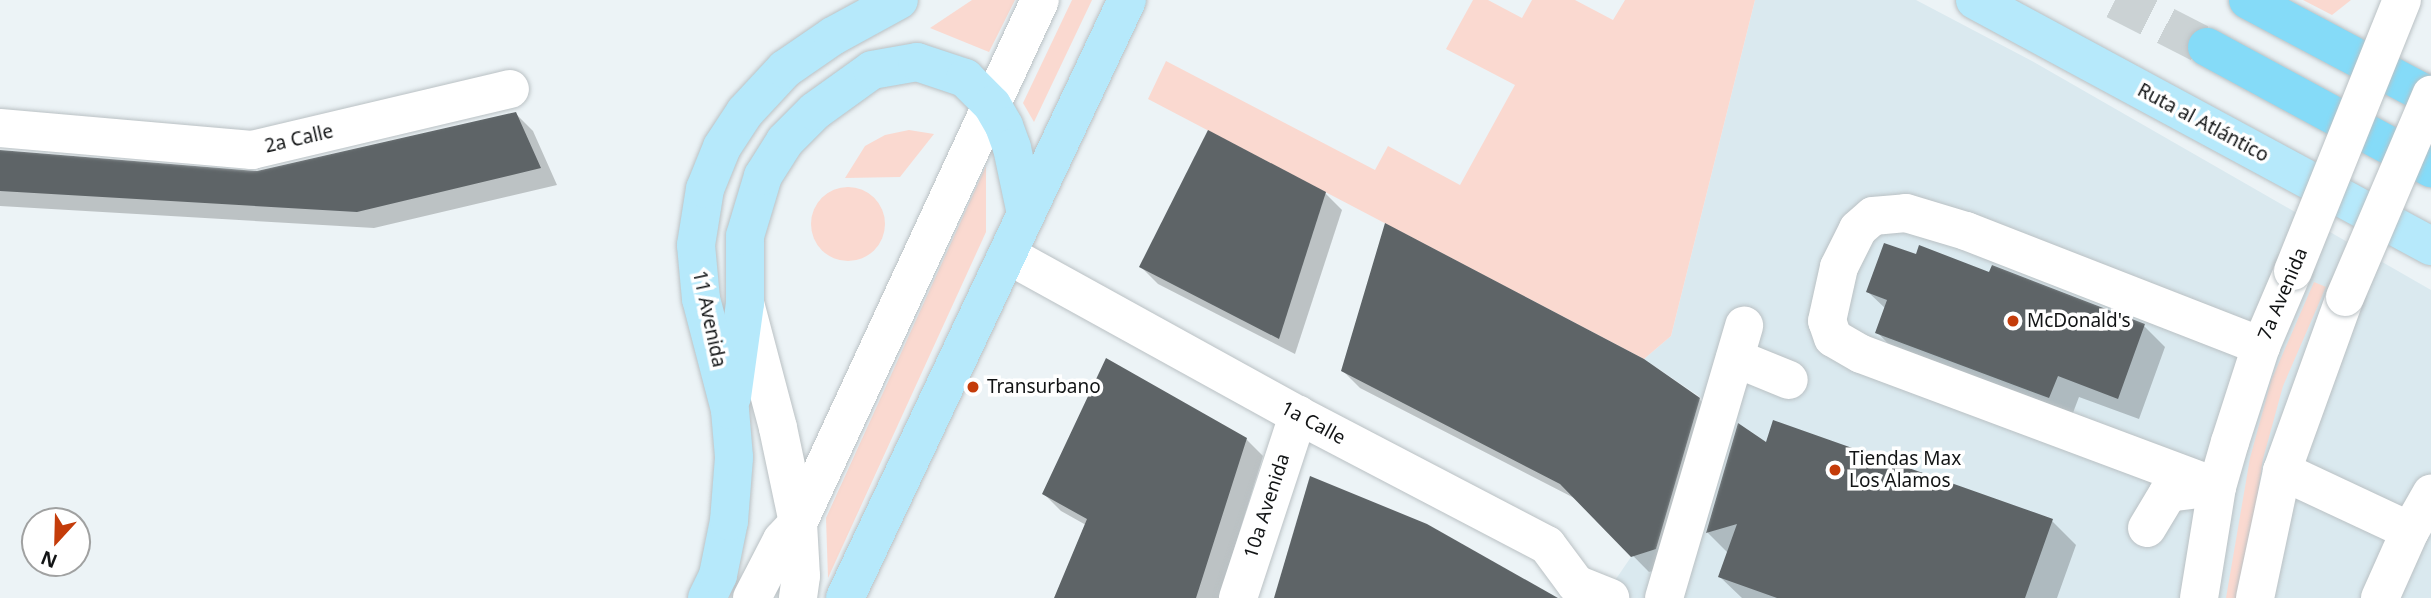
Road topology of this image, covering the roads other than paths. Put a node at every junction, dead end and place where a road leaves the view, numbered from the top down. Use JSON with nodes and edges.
{"nodes":[{"id":1,"x":899,"y":0,"type":"edge"},
{"id":2,"x":1040,"y":0,"type":"edge"},
{"id":3,"x":1127,"y":0,"type":"edge"},
{"id":4,"x":1975,"y":0,"type":"edge"},
{"id":5,"x":2248,"y":0,"type":"edge"},
{"id":6,"x":2402,"y":0,"type":"edge"},
{"id":7,"x":2207,"y":47,"type":"tunnel mouth"},
{"id":8,"x":510,"y":89,"type":"dead end"},
{"id":9,"x":2431,"y":96,"type":"edge"},
{"id":10,"x":992,"y":105,"type":"junction"},
{"id":11,"x":0,"y":128,"type":"edge"},
{"id":12,"x":2431,"y":168,"type":"edge"},
{"id":13,"x":1026,"y":214,"type":"junction"},
{"id":14,"x":2431,"y":246,"type":"edge"},
{"id":15,"x":1007,"y":255,"type":"junction"},
{"id":16,"x":745,"y":303,"type":"junction"},
{"id":17,"x":2260,"y":346,"type":"junction"},
{"id":18,"x":1789,"y":380,"type":"dead end"},
{"id":19,"x":730,"y":410,"type":"junction"},
{"id":20,"x":1298,"y":415,"type":"junction"},
{"id":21,"x":2283,"y":471,"type":"junction"},
{"id":22,"x":2217,"y":486,"type":"junction"},
{"id":23,"x":2431,"y":494,"type":"edge"},
{"id":24,"x":799,"y":523,"type":"junction"},
{"id":25,"x":2147,"y":528,"type":"dead end"},
{"id":26,"x":2410,"y":531,"type":"junction"},
{"id":27,"x":1586,"y":593,"type":"edge"},
{"id":28,"x":707,"y":598,"type":"edge"},
{"id":29,"x":752,"y":598,"type":"edge"},
{"id":30,"x":798,"y":598,"type":"edge"},
{"id":31,"x":845,"y":598,"type":"edge"},
{"id":32,"x":1238,"y":598,"type":"edge"},
{"id":33,"x":1664,"y":598,"type":"edge"},
{"id":34,"x":2199,"y":598,"type":"edge"},
{"id":35,"x":2255,"y":598,"type":"edge"},
{"id":36,"x":2380,"y":598,"type":"edge"}],
"edges":[{"from":1,"to":19,"type":"main road","name":"11 Avenida"},
{"from":2,"to":10,"type":"street"},
{"from":3,"to":13,"type":"main road"},
{"from":4,"to":14,"type":"main road","name":"Ruta al Atlántico"},
{"from":5,"to":9,"type":"highway"},
{"from":6,"to":17,"type":"street","name":"7a Avenida","bridge":true},
{"from":7,"to":12,"type":"highway"},
{"from":8,"to":11,"type":"street","name":"2a Calle"},
{"from":9,"to":21,"type":"street","bridge":true},
{"from":10,"to":13,"type":"main road"},
{"from":10,"to":16,"type":"main road"},
{"from":10,"to":24,"type":"street"},
{"from":13,"to":15,"type":"main road"},
{"from":15,"to":20,"type":"street","name":"1a Calle"},
{"from":15,"to":31,"type":"main road"},
{"from":16,"to":19,"type":"main road"},
{"from":16,"to":24,"type":"street"},
{"from":17,"to":22,"type":"street","name":"7a Avenida"},
{"from":17,"to":22,"type":"street"},
{"from":18,"to":33,"type":"street"},
{"from":19,"to":28,"type":"main road","name":"11 Avenida"},
{"from":20,"to":27,"type":"street","name":"1a Calle"},
{"from":20,"to":32,"type":"street","name":"10a Avenida"},
{"from":21,"to":26,"type":"street"},
{"from":21,"to":35,"type":"street"},
{"from":22,"to":25,"type":"street"},
{"from":22,"to":34,"type":"street","name":"7a Avenida"},
{"from":23,"to":26,"type":"street"},
{"from":24,"to":29,"type":"street"},
{"from":24,"to":30,"type":"street"},
{"from":26,"to":36,"type":"street"}]}
